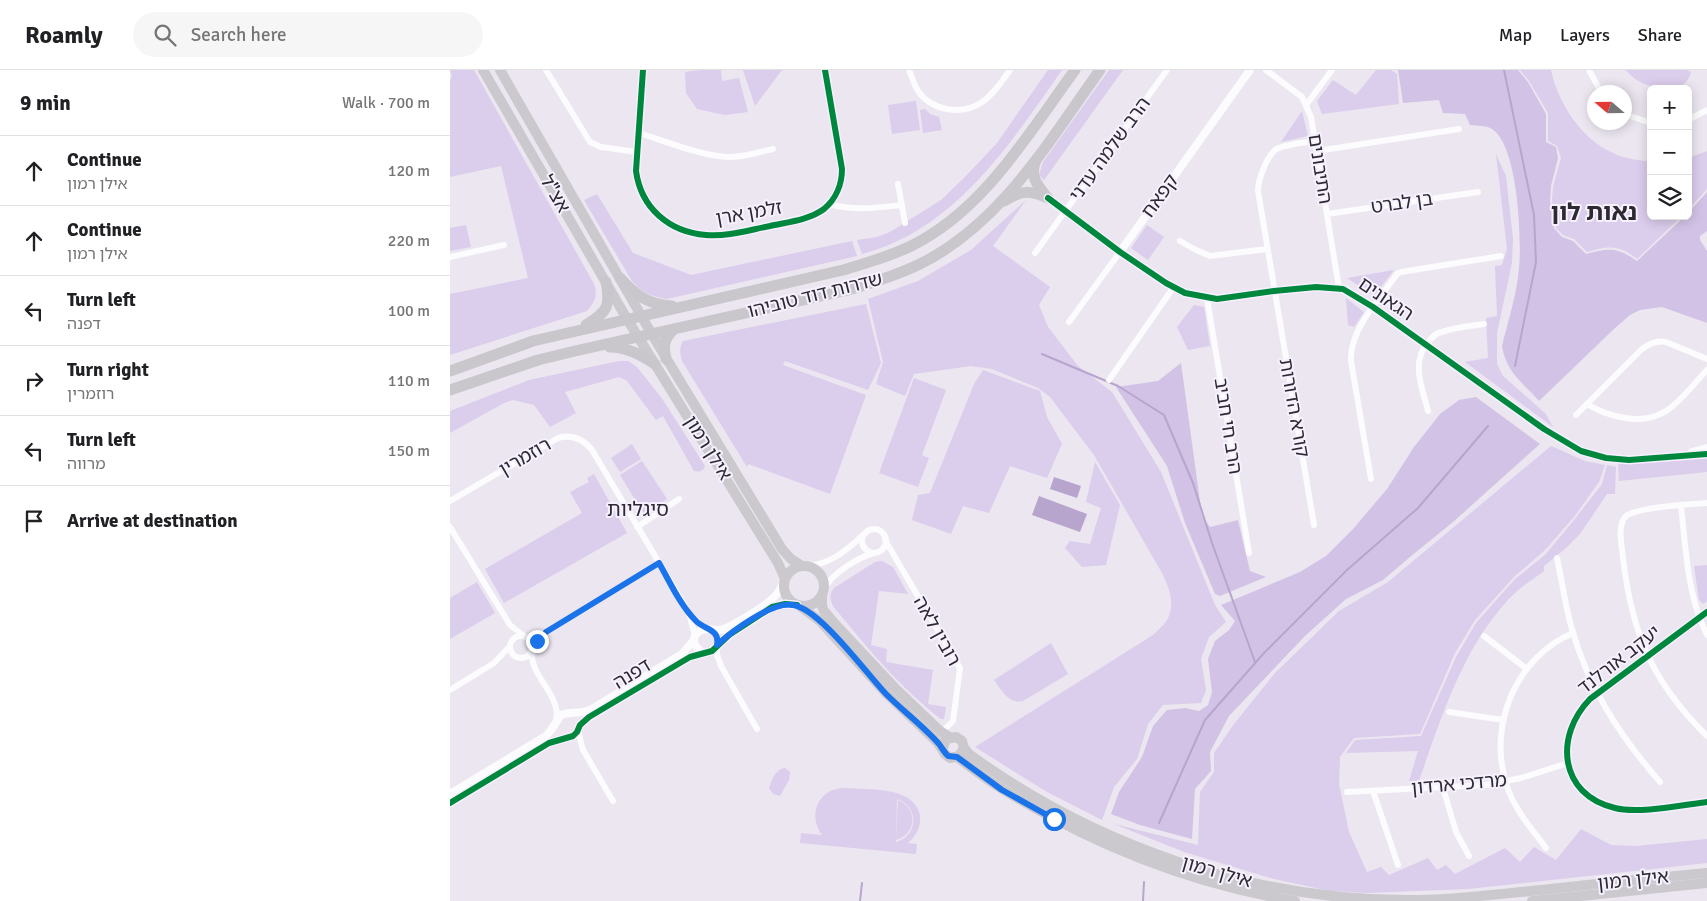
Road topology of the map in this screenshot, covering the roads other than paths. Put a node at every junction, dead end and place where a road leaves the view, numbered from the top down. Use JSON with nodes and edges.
{"nodes":[{"id":1,"x":483,"y":70,"type":"edge"},
{"id":2,"x":500,"y":70,"type":"edge"},
{"id":3,"x":546,"y":70,"type":"edge"},
{"id":4,"x":644,"y":70,"type":"edge"},
{"id":5,"x":825,"y":70,"type":"edge"},
{"id":6,"x":909,"y":70,"type":"edge"},
{"id":7,"x":1010,"y":70,"type":"edge"},
{"id":8,"x":1075,"y":70,"type":"edge"},
{"id":9,"x":1100,"y":70,"type":"edge"},
{"id":10,"x":1167,"y":70,"type":"edge"},
{"id":11,"x":1250,"y":70,"type":"edge"},
{"id":12,"x":1266,"y":70,"type":"edge"},
{"id":13,"x":1332,"y":70,"type":"edge"},
{"id":14,"x":1588,"y":70,"type":"edge"},
{"id":15,"x":1597,"y":85,"type":"edge"},
{"id":16,"x":1306,"y":105,"type":"junction"},
{"id":17,"x":1707,"y":110,"type":"edge"},
{"id":18,"x":1632,"y":117,"type":"edge"},
{"id":19,"x":1692,"y":118,"type":"edge"},
{"id":20,"x":1647,"y":122,"type":"edge"},
{"id":21,"x":1459,"y":129,"type":"dead end"},
{"id":22,"x":639,"y":133,"type":"junction"},
{"id":23,"x":1315,"y":141,"type":"junction"},
{"id":24,"x":772,"y":149,"type":"dead end"},
{"id":25,"x":1317,"y":150,"type":"junction"},
{"id":26,"x":637,"y":152,"type":"junction"},
{"id":27,"x":1038,"y":156,"type":"junction"},
{"id":28,"x":898,"y":184,"type":"dead end"},
{"id":29,"x":1478,"y":192,"type":"dead end"},
{"id":30,"x":1048,"y":198,"type":"junction"},
{"id":31,"x":829,"y":204,"type":"junction"},
{"id":32,"x":902,"y":205,"type":"junction"},
{"id":33,"x":998,"y":205,"type":"junction"},
{"id":34,"x":1066,"y":211,"type":"junction"},
{"id":35,"x":1327,"y":214,"type":"junction"},
{"id":36,"x":905,"y":223,"type":"dead end"},
{"id":37,"x":1180,"y":241,"type":"dead end"},
{"id":38,"x":504,"y":245,"type":"dead end"},
{"id":39,"x":1267,"y":249,"type":"junction"},
{"id":40,"x":1120,"y":252,"type":"junction"},
{"id":41,"x":1035,"y":253,"type":"dead end"},
{"id":42,"x":1501,"y":256,"type":"dead end"},
{"id":43,"x":450,"y":257,"type":"edge"},
{"id":44,"x":620,"y":278,"type":"junction"},
{"id":45,"x":606,"y":282,"type":"junction"},
{"id":46,"x":1173,"y":288,"type":"junction"},
{"id":47,"x":1339,"y":288,"type":"junction"},
{"id":48,"x":1274,"y":291,"type":"junction"},
{"id":49,"x":1207,"y":298,"type":"junction"},
{"id":50,"x":682,"y":307,"type":"junction"},
{"id":51,"x":1373,"y":307,"type":"junction"},
{"id":52,"x":642,"y":316,"type":"junction"},
{"id":53,"x":628,"y":319,"type":"junction"},
{"id":54,"x":1069,"y":322,"type":"dead end"},
{"id":55,"x":1484,"y":324,"type":"dead end"},
{"id":56,"x":581,"y":329,"type":"junction"},
{"id":57,"x":673,"y":330,"type":"junction"},
{"id":58,"x":652,"y":334,"type":"junction"},
{"id":59,"x":639,"y":337,"type":"junction"},
{"id":60,"x":1425,"y":345,"type":"junction"},
{"id":61,"x":595,"y":347,"type":"junction"},
{"id":62,"x":666,"y":359,"type":"junction"},
{"id":63,"x":1707,"y":359,"type":"edge"},
{"id":64,"x":655,"y":364,"type":"junction"},
{"id":65,"x":1707,"y":370,"type":"edge"},
{"id":66,"x":450,"y":371,"type":"edge"},
{"id":67,"x":1109,"y":380,"type":"dead end"},
{"id":68,"x":450,"y":390,"type":"edge"},
{"id":69,"x":1587,"y":404,"type":"junction"},
{"id":70,"x":1428,"y":411,"type":"dead end"},
{"id":71,"x":1576,"y":415,"type":"dead end"},
{"id":72,"x":1707,"y":448,"type":"edge"},
{"id":73,"x":1707,"y":454,"type":"edge"},
{"id":74,"x":1671,"y":457,"type":"junction"},
{"id":75,"x":1370,"y":480,"type":"dead end"},
{"id":76,"x":679,"y":499,"type":"dead end"},
{"id":77,"x":450,"y":501,"type":"edge"},
{"id":78,"x":1707,"y":503,"type":"edge"},
{"id":79,"x":1681,"y":506,"type":"junction"},
{"id":80,"x":1314,"y":524,"type":"dead end"},
{"id":81,"x":450,"y":527,"type":"edge"},
{"id":82,"x":638,"y":527,"type":"junction"},
{"id":83,"x":863,"y":535,"type":"junction"},
{"id":84,"x":885,"y":540,"type":"junction"},
{"id":85,"x":876,"y":553,"type":"junction"},
{"id":86,"x":1249,"y":553,"type":"dead end"},
{"id":87,"x":1557,"y":558,"type":"dead end"},
{"id":88,"x":896,"y":560,"type":"junction"},
{"id":89,"x":659,"y":563,"type":"junction"},
{"id":90,"x":804,"y":566,"type":"junction"},
{"id":91,"x":785,"y":581,"type":"junction"},
{"id":92,"x":823,"y":593,"type":"junction"},
{"id":93,"x":799,"y":606,"type":"junction"},
{"id":94,"x":1707,"y":612,"type":"edge"},
{"id":95,"x":689,"y":613,"type":"junction"},
{"id":96,"x":1698,"y":618,"type":"junction"},
{"id":97,"x":510,"y":625,"type":"junction"},
{"id":98,"x":708,"y":629,"type":"junction"},
{"id":99,"x":546,"y":632,"type":"junction"},
{"id":100,"x":1573,"y":633,"type":"junction"},
{"id":101,"x":526,"y":636,"type":"junction"},
{"id":102,"x":1484,"y":636,"type":"dead end"},
{"id":103,"x":1707,"y":636,"type":"edge"},
{"id":104,"x":694,"y":638,"type":"junction"},
{"id":105,"x":511,"y":644,"type":"junction"},
{"id":106,"x":717,"y":646,"type":"junction"},
{"id":107,"x":532,"y":650,"type":"junction"},
{"id":108,"x":705,"y":653,"type":"junction"},
{"id":109,"x":1647,"y":656,"type":"junction"},
{"id":110,"x":520,"y":658,"type":"junction"},
{"id":111,"x":494,"y":663,"type":"junction"},
{"id":112,"x":721,"y":666,"type":"junction"},
{"id":113,"x":535,"y":668,"type":"junction"},
{"id":114,"x":1527,"y":669,"type":"junction"},
{"id":115,"x":450,"y":690,"type":"edge"},
{"id":116,"x":1596,"y":694,"type":"junction"},
{"id":117,"x":554,"y":702,"type":"junction"},
{"id":118,"x":1449,"y":712,"type":"dead end"},
{"id":119,"x":571,"y":713,"type":"junction"},
{"id":120,"x":1503,"y":720,"type":"junction"},
{"id":121,"x":556,"y":723,"type":"junction"},
{"id":122,"x":579,"y":729,"type":"junction"},
{"id":123,"x":757,"y":729,"type":"dead end"},
{"id":124,"x":946,"y":735,"type":"junction"},
{"id":125,"x":1707,"y":736,"type":"edge"},
{"id":126,"x":567,"y":737,"type":"junction"},
{"id":127,"x":943,"y":748,"type":"junction"},
{"id":128,"x":964,"y":748,"type":"junction"},
{"id":129,"x":583,"y":750,"type":"junction"},
{"id":130,"x":957,"y":757,"type":"junction"},
{"id":131,"x":1568,"y":764,"type":"junction"},
{"id":132,"x":1505,"y":782,"type":"junction"},
{"id":133,"x":1660,"y":782,"type":"dead end"},
{"id":134,"x":1442,"y":788,"type":"junction"},
{"id":135,"x":1373,"y":791,"type":"junction"},
{"id":136,"x":1347,"y":792,"type":"dead end"},
{"id":137,"x":450,"y":794,"type":"edge"},
{"id":138,"x":613,"y":801,"type":"dead end"},
{"id":139,"x":1707,"y":802,"type":"edge"},
{"id":140,"x":450,"y":803,"type":"edge"},
{"id":141,"x":1546,"y":848,"type":"dead end"},
{"id":142,"x":1468,"y":856,"type":"dead end"},
{"id":143,"x":1398,"y":865,"type":"dead end"},
{"id":144,"x":1707,"y":873,"type":"edge"},
{"id":145,"x":1707,"y":883,"type":"edge"},
{"id":146,"x":1295,"y":901,"type":"edge"},
{"id":147,"x":1532,"y":901,"type":"edge"}],
"edges":[{"from":1,"to":45,"type":"main road","name":"אצ\"ל"},
{"from":2,"to":44,"type":"main road","name":"אצ\"ל"},
{"from":3,"to":26,"type":"street"},
{"from":4,"to":22,"type":"street","name":"זלמן ארן"},
{"from":5,"to":31,"type":"street","name":"זלמן ארן"},
{"from":6,"to":7,"type":"street"},
{"from":8,"to":50,"type":"highway","name":"שדרות דוד טוביהו"},
{"from":9,"to":27,"type":"highway","name":"שדרות דוד טוביהו"},
{"from":10,"to":34,"type":"street","name":"הרב שלמה עדני"},
{"from":11,"to":40,"type":"street","name":"קפאח"},
{"from":12,"to":16,"type":"street","name":"התיבונים"},
{"from":13,"to":16,"type":"street"},
{"from":14,"to":15,"type":"street"},
{"from":16,"to":23,"type":"street","name":"התיבונים"},
{"from":17,"to":19,"type":"street"},
{"from":18,"to":20,"type":"street"},
{"from":21,"to":25,"type":"street"},
{"from":22,"to":24,"type":"street"},
{"from":22,"to":26,"type":"street","name":"זלמן ארן"},
{"from":23,"to":25,"type":"street","name":"התיבונים"},
{"from":23,"to":39,"type":"street","name":"קורא הדורות"},
{"from":25,"to":35,"type":"street","name":"התיבונים"},
{"from":26,"to":31,"type":"street","name":"זלמן ארן"},
{"from":27,"to":30,"type":"highway"},
{"from":27,"to":33,"type":"highway","name":"שדרות דוד טוביהו"},
{"from":28,"to":32,"type":"street"},
{"from":29,"to":35,"type":"street","name":"בן לברט"},
{"from":30,"to":33,"type":"highway"},
{"from":30,"to":34,"type":"street","name":"הגאונים"},
{"from":31,"to":32,"type":"street"},
{"from":32,"to":36,"type":"street"},
{"from":33,"to":57,"type":"highway","name":"שדרות דוד טוביהו"},
{"from":34,"to":40,"type":"street","name":"הגאונים"},
{"from":34,"to":41,"type":"street","name":"הרב שלמה עדני"},
{"from":35,"to":47,"type":"street","name":"התיבונים"},
{"from":37,"to":39,"type":"street"},
{"from":38,"to":43,"type":"street"},
{"from":39,"to":48,"type":"street","name":"קורא הדורות"},
{"from":40,"to":46,"type":"street","name":"הגאונים"},
{"from":40,"to":54,"type":"street","name":"קפאח"},
{"from":42,"to":51,"type":"street"},
{"from":44,"to":50,"type":"highway"},
{"from":44,"to":52,"type":"main road","name":"אצ\"ל"},
{"from":45,"to":53,"type":"main road","name":"אצ\"ל"},
{"from":45,"to":56,"type":"highway"},
{"from":46,"to":49,"type":"street","name":"הגאונים"},
{"from":46,"to":67,"type":"street"},
{"from":47,"to":48,"type":"street","name":"הגאונים"},
{"from":47,"to":51,"type":"street","name":"הגאונים"},
{"from":48,"to":49,"type":"street","name":"הגאונים"},
{"from":48,"to":80,"type":"street","name":"קורא הדורות"},
{"from":49,"to":86,"type":"street","name":"הרב חי חביב"},
{"from":50,"to":52,"type":"highway","name":"שדרות דוד טוביהו"},
{"from":51,"to":60,"type":"street","name":"הגאונים"},
{"from":51,"to":75,"type":"street"},
{"from":52,"to":53,"type":"highway","name":"שדרות דוד טוביהו"},
{"from":52,"to":58,"type":"main road","name":"אילן רמון"},
{"from":53,"to":56,"type":"highway","name":"שדרות דוד טוביהו"},
{"from":53,"to":59,"type":"main road","name":"אילן רמון"},
{"from":55,"to":60,"type":"street"},
{"from":56,"to":66,"type":"highway","name":"שדרות דוד טוביהו"},
{"from":57,"to":58,"type":"highway","name":"שדרות דוד טוביהו"},
{"from":57,"to":62,"type":"highway"},
{"from":58,"to":59,"type":"highway","name":"שדרות דוד טוביהו"},
{"from":58,"to":62,"type":"main road","name":"אילן רמון"},
{"from":59,"to":61,"type":"highway","name":"שדרות דוד טוביהו"},
{"from":59,"to":64,"type":"main road","name":"אילן רמון"},
{"from":60,"to":70,"type":"street"},
{"from":60,"to":74,"type":"street","name":"הגאונים"},
{"from":61,"to":64,"type":"highway"},
{"from":61,"to":68,"type":"highway","name":"שדרות דוד טוביהו"},
{"from":62,"to":90,"type":"main road","name":"אילן רמון"},
{"from":63,"to":69,"type":"street"},
{"from":64,"to":91,"type":"main road","name":"אילן רמון"},
{"from":65,"to":69,"type":"street"},
{"from":69,"to":71,"type":"street"},
{"from":72,"to":74,"type":"street","name":"הגאונים"},
{"from":73,"to":74,"type":"street","name":"הגאונים"},
{"from":76,"to":82,"type":"street"},
{"from":77,"to":82,"type":"street","name":"רוזמרין"},
{"from":78,"to":79,"type":"street"},
{"from":79,"to":96,"type":"street"},
{"from":79,"to":109,"type":"street"},
{"from":81,"to":97,"type":"street"},
{"from":82,"to":89,"type":"street","name":"רוזמרין"},
{"from":83,"to":84,"type":"street"},
{"from":83,"to":85,"type":"street"},
{"from":83,"to":90,"type":"street"},
{"from":84,"to":85,"type":"street"},
{"from":84,"to":88,"type":"street","name":"רובין לאה"},
{"from":85,"to":88,"type":"street"},
{"from":85,"to":92,"type":"street"},
{"from":87,"to":100,"type":"street"},
{"from":88,"to":124,"type":"street","name":"רובין לאה"},
{"from":89,"to":95,"type":"street","name":"רוזמרין"},
{"from":89,"to":99,"type":"street"},
{"from":90,"to":91,"type":"main road"},
{"from":90,"to":92,"type":"main road"},
{"from":91,"to":93,"type":"main road"},
{"from":91,"to":98,"type":"street"},
{"from":92,"to":93,"type":"main road"},
{"from":92,"to":124,"type":"main road"},
{"from":93,"to":106,"type":"street"},
{"from":93,"to":127,"type":"main road"},
{"from":94,"to":96,"type":"street","name":"יעקב אורלנד"},
{"from":95,"to":98,"type":"street","name":"רוזמרין"},
{"from":95,"to":104,"type":"street","name":"רוזמרין"},
{"from":96,"to":103,"type":"street"},
{"from":96,"to":109,"type":"street","name":"יעקב אורלנד"},
{"from":97,"to":101,"type":"street"},
{"from":97,"to":105,"type":"street"},
{"from":98,"to":104,"type":"street"},
{"from":98,"to":106,"type":"street"},
{"from":99,"to":101,"type":"street"},
{"from":99,"to":107,"type":"street"},
{"from":100,"to":114,"type":"street"},
{"from":100,"to":116,"type":"street"},
{"from":101,"to":105,"type":"street"},
{"from":101,"to":107,"type":"street"},
{"from":102,"to":114,"type":"street"},
{"from":104,"to":108,"type":"street"},
{"from":104,"to":119,"type":"street","name":"דפנה"},
{"from":105,"to":110,"type":"street"},
{"from":105,"to":111,"type":"street"},
{"from":106,"to":108,"type":"street"},
{"from":106,"to":112,"type":"street"},
{"from":107,"to":110,"type":"street"},
{"from":107,"to":113,"type":"street"},
{"from":108,"to":112,"type":"street"},
{"from":108,"to":122,"type":"street","name":"דפנה"},
{"from":109,"to":116,"type":"street","name":"יעקב אורלנד"},
{"from":109,"to":125,"type":"street"},
{"from":110,"to":111,"type":"street"},
{"from":110,"to":113,"type":"street"},
{"from":111,"to":115,"type":"street"},
{"from":112,"to":123,"type":"street"},
{"from":113,"to":117,"type":"street"},
{"from":114,"to":120,"type":"street"},
{"from":116,"to":131,"type":"street","name":"יעקב אורלנד"},
{"from":116,"to":133,"type":"street"},
{"from":117,"to":119,"type":"street"},
{"from":117,"to":121,"type":"street"},
{"from":118,"to":120,"type":"street"},
{"from":119,"to":121,"type":"street"},
{"from":119,"to":122,"type":"street"},
{"from":120,"to":132,"type":"street"},
{"from":121,"to":126,"type":"street"},
{"from":121,"to":137,"type":"street"},
{"from":122,"to":126,"type":"street"},
{"from":122,"to":129,"type":"street"},
{"from":124,"to":127,"type":"main road"},
{"from":124,"to":128,"type":"main road"},
{"from":126,"to":129,"type":"street"},
{"from":126,"to":140,"type":"street"},
{"from":127,"to":130,"type":"main road"},
{"from":128,"to":130,"type":"main road"},
{"from":128,"to":144,"type":"main road","name":"אילן רמון"},
{"from":129,"to":138,"type":"street"},
{"from":130,"to":146,"type":"main road","name":"אילן רמון"},
{"from":131,"to":132,"type":"street","name":"מרדכי ארדון"},
{"from":131,"to":139,"type":"street","name":"יעקב אורלנד"},
{"from":132,"to":134,"type":"street","name":"מרדכי ארדון"},
{"from":132,"to":141,"type":"street"},
{"from":134,"to":135,"type":"street","name":"מרדכי ארדון"},
{"from":134,"to":142,"type":"street"},
{"from":135,"to":136,"type":"street","name":"מרדכי ארדון"},
{"from":135,"to":143,"type":"street"},
{"from":145,"to":147,"type":"main road","name":"אילן רמון"}]}
